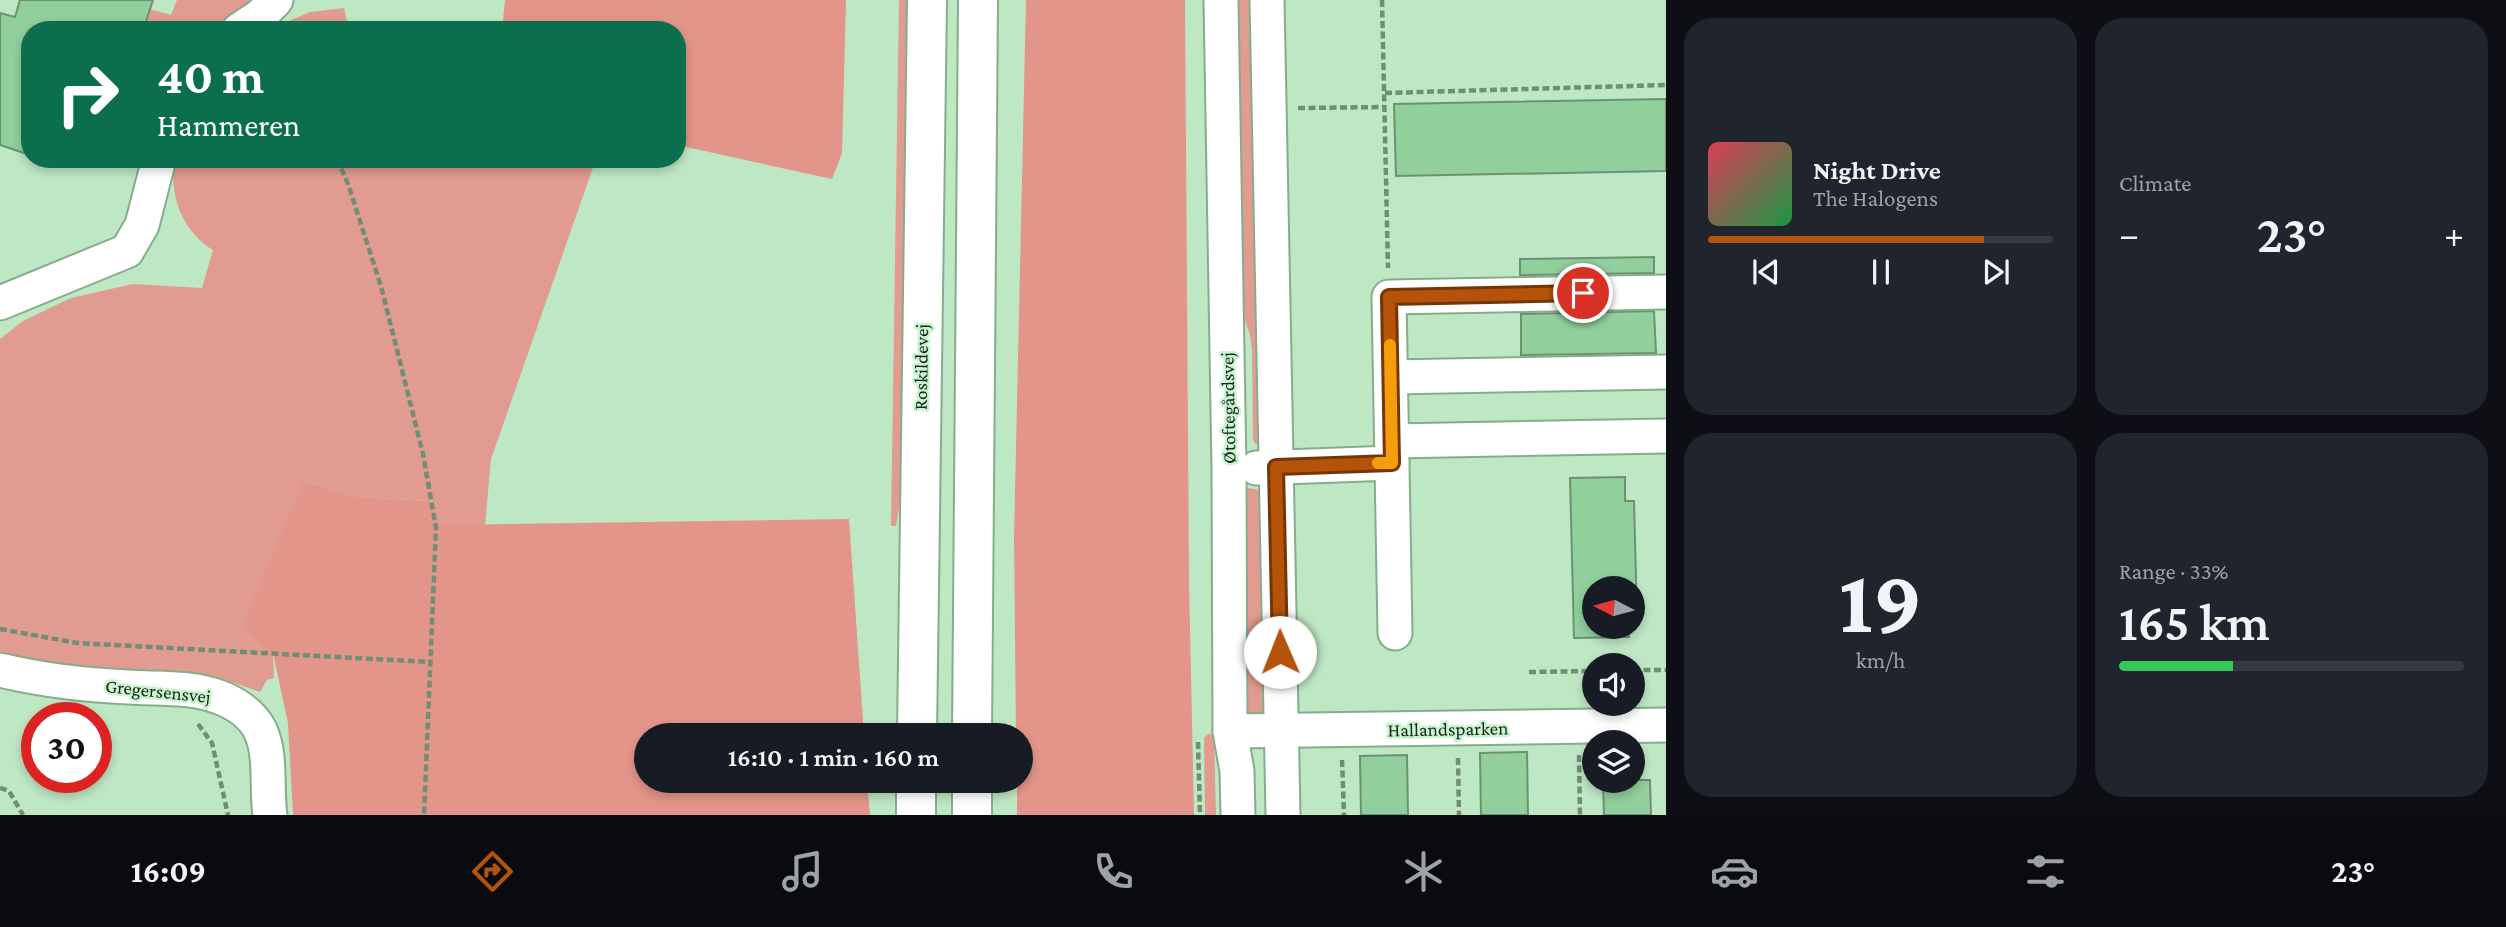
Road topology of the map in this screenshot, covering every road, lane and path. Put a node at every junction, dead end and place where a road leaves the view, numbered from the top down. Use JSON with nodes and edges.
{"nodes":[{"id":1,"x":276,"y":0,"type":"edge"},
{"id":2,"x":927,"y":0,"type":"edge"},
{"id":3,"x":978,"y":0,"type":"edge"},
{"id":4,"x":1221,"y":0,"type":"edge"},
{"id":5,"x":1267,"y":0,"type":"edge"},
{"id":6,"x":1382,"y":0,"type":"edge"},
{"id":7,"x":252,"y":21,"type":"edge"},
{"id":8,"x":1666,"y":85,"type":"edge"},
{"id":9,"x":1385,"y":93,"type":"junction"},
{"id":10,"x":1385,"y":107,"type":"junction"},
{"id":11,"x":1269,"y":109,"type":"junction"},
{"id":12,"x":157,"y":168,"type":"edge"},
{"id":13,"x":341,"y":168,"type":"edge"},
{"id":14,"x":1666,"y":292,"type":"edge"},
{"id":15,"x":1389,"y":297,"type":"junction"},
{"id":16,"x":0,"y":303,"type":"edge"},
{"id":17,"x":1666,"y":372,"type":"edge"},
{"id":18,"x":1391,"y":377,"type":"junction"},
{"id":19,"x":1666,"y":436,"type":"edge"},
{"id":20,"x":1392,"y":452,"type":"junction"},
{"id":21,"x":1276,"y":467,"type":"junction"},
{"id":22,"x":1229,"y":469,"type":"junction"},
{"id":23,"x":0,"y":629,"type":"edge"},
{"id":24,"x":1395,"y":634,"type":"dead end"},
{"id":25,"x":430,"y":662,"type":"junction"},
{"id":26,"x":0,"y":670,"type":"edge"},
{"id":27,"x":1645,"y":670,"type":"edge"},
{"id":28,"x":1666,"y":670,"type":"edge"},
{"id":29,"x":1582,"y":671,"type":"edge"},
{"id":30,"x":1529,"y":672,"type":"dead end"},
{"id":31,"x":191,"y":719,"type":"dead end"},
{"id":32,"x":917,"y":723,"type":"edge"},
{"id":33,"x":972,"y":723,"type":"edge"},
{"id":34,"x":1666,"y":724,"type":"edge"},
{"id":35,"x":1578,"y":726,"type":"junction"},
{"id":36,"x":1457,"y":729,"type":"junction"},
{"id":37,"x":1342,"y":730,"type":"junction"},
{"id":38,"x":1230,"y":731,"type":"junction"},
{"id":39,"x":1281,"y":731,"type":"junction"},
{"id":40,"x":0,"y":788,"type":"edge"},
{"id":41,"x":916,"y":793,"type":"edge"},
{"id":42,"x":972,"y":793,"type":"edge"},
{"id":43,"x":23,"y":815,"type":"edge"},
{"id":44,"x":228,"y":815,"type":"edge"},
{"id":45,"x":270,"y":815,"type":"edge"},
{"id":46,"x":424,"y":815,"type":"edge"},
{"id":47,"x":916,"y":815,"type":"edge"},
{"id":48,"x":972,"y":815,"type":"edge"},
{"id":49,"x":1238,"y":815,"type":"edge"},
{"id":50,"x":1283,"y":815,"type":"edge"},
{"id":51,"x":1343,"y":815,"type":"edge"},
{"id":52,"x":1459,"y":815,"type":"edge"},
{"id":53,"x":1580,"y":815,"type":"edge"}],
"edges":[{"from":1,"to":7,"type":"street"},
{"from":2,"to":32,"type":"main road","name":"Roskildevej"},
{"from":3,"to":33,"type":"main road"},
{"from":4,"to":22,"type":"street","name":"Øtoftegårdsvej"},
{"from":5,"to":11,"type":"street"},
{"from":6,"to":9,"type":"path"},
{"from":8,"to":9,"type":"path"},
{"from":9,"to":10,"type":"path"},
{"from":10,"to":11,"type":"path"},
{"from":10,"to":15,"type":"path"},
{"from":11,"to":21,"type":"street"},
{"from":12,"to":16,"type":"street"},
{"from":13,"to":25,"type":"path"},
{"from":14,"to":15,"type":"street"},
{"from":15,"to":18,"type":"street"},
{"from":17,"to":18,"type":"street"},
{"from":18,"to":20,"type":"street"},
{"from":19,"to":20,"type":"street"},
{"from":20,"to":21,"type":"street"},
{"from":20,"to":24,"type":"street"},
{"from":21,"to":22,"type":"street"},
{"from":21,"to":39,"type":"street"},
{"from":22,"to":38,"type":"street","name":"Øtoftegårdsvej"},
{"from":23,"to":25,"type":"path"},
{"from":25,"to":46,"type":"path"},
{"from":26,"to":45,"type":"street","name":"Gregersensvej"},
{"from":27,"to":28,"type":"path"},
{"from":29,"to":30,"type":"path"},
{"from":31,"to":44,"type":"path"},
{"from":34,"to":35,"type":"street","name":"Hallandsparken"},
{"from":35,"to":36,"type":"street","name":"Hallandsparken"},
{"from":35,"to":53,"type":"path"},
{"from":36,"to":37,"type":"street","name":"Hallandsparken"},
{"from":36,"to":52,"type":"path"},
{"from":37,"to":39,"type":"street","name":"Hallandsparken"},
{"from":37,"to":51,"type":"path"},
{"from":38,"to":39,"type":"street","name":"Hallandsparken"},
{"from":38,"to":49,"type":"street","name":"Øtoftegårdsvej"},
{"from":39,"to":50,"type":"street"},
{"from":40,"to":43,"type":"path"},
{"from":41,"to":47,"type":"main road"},
{"from":42,"to":48,"type":"main road"}]}
